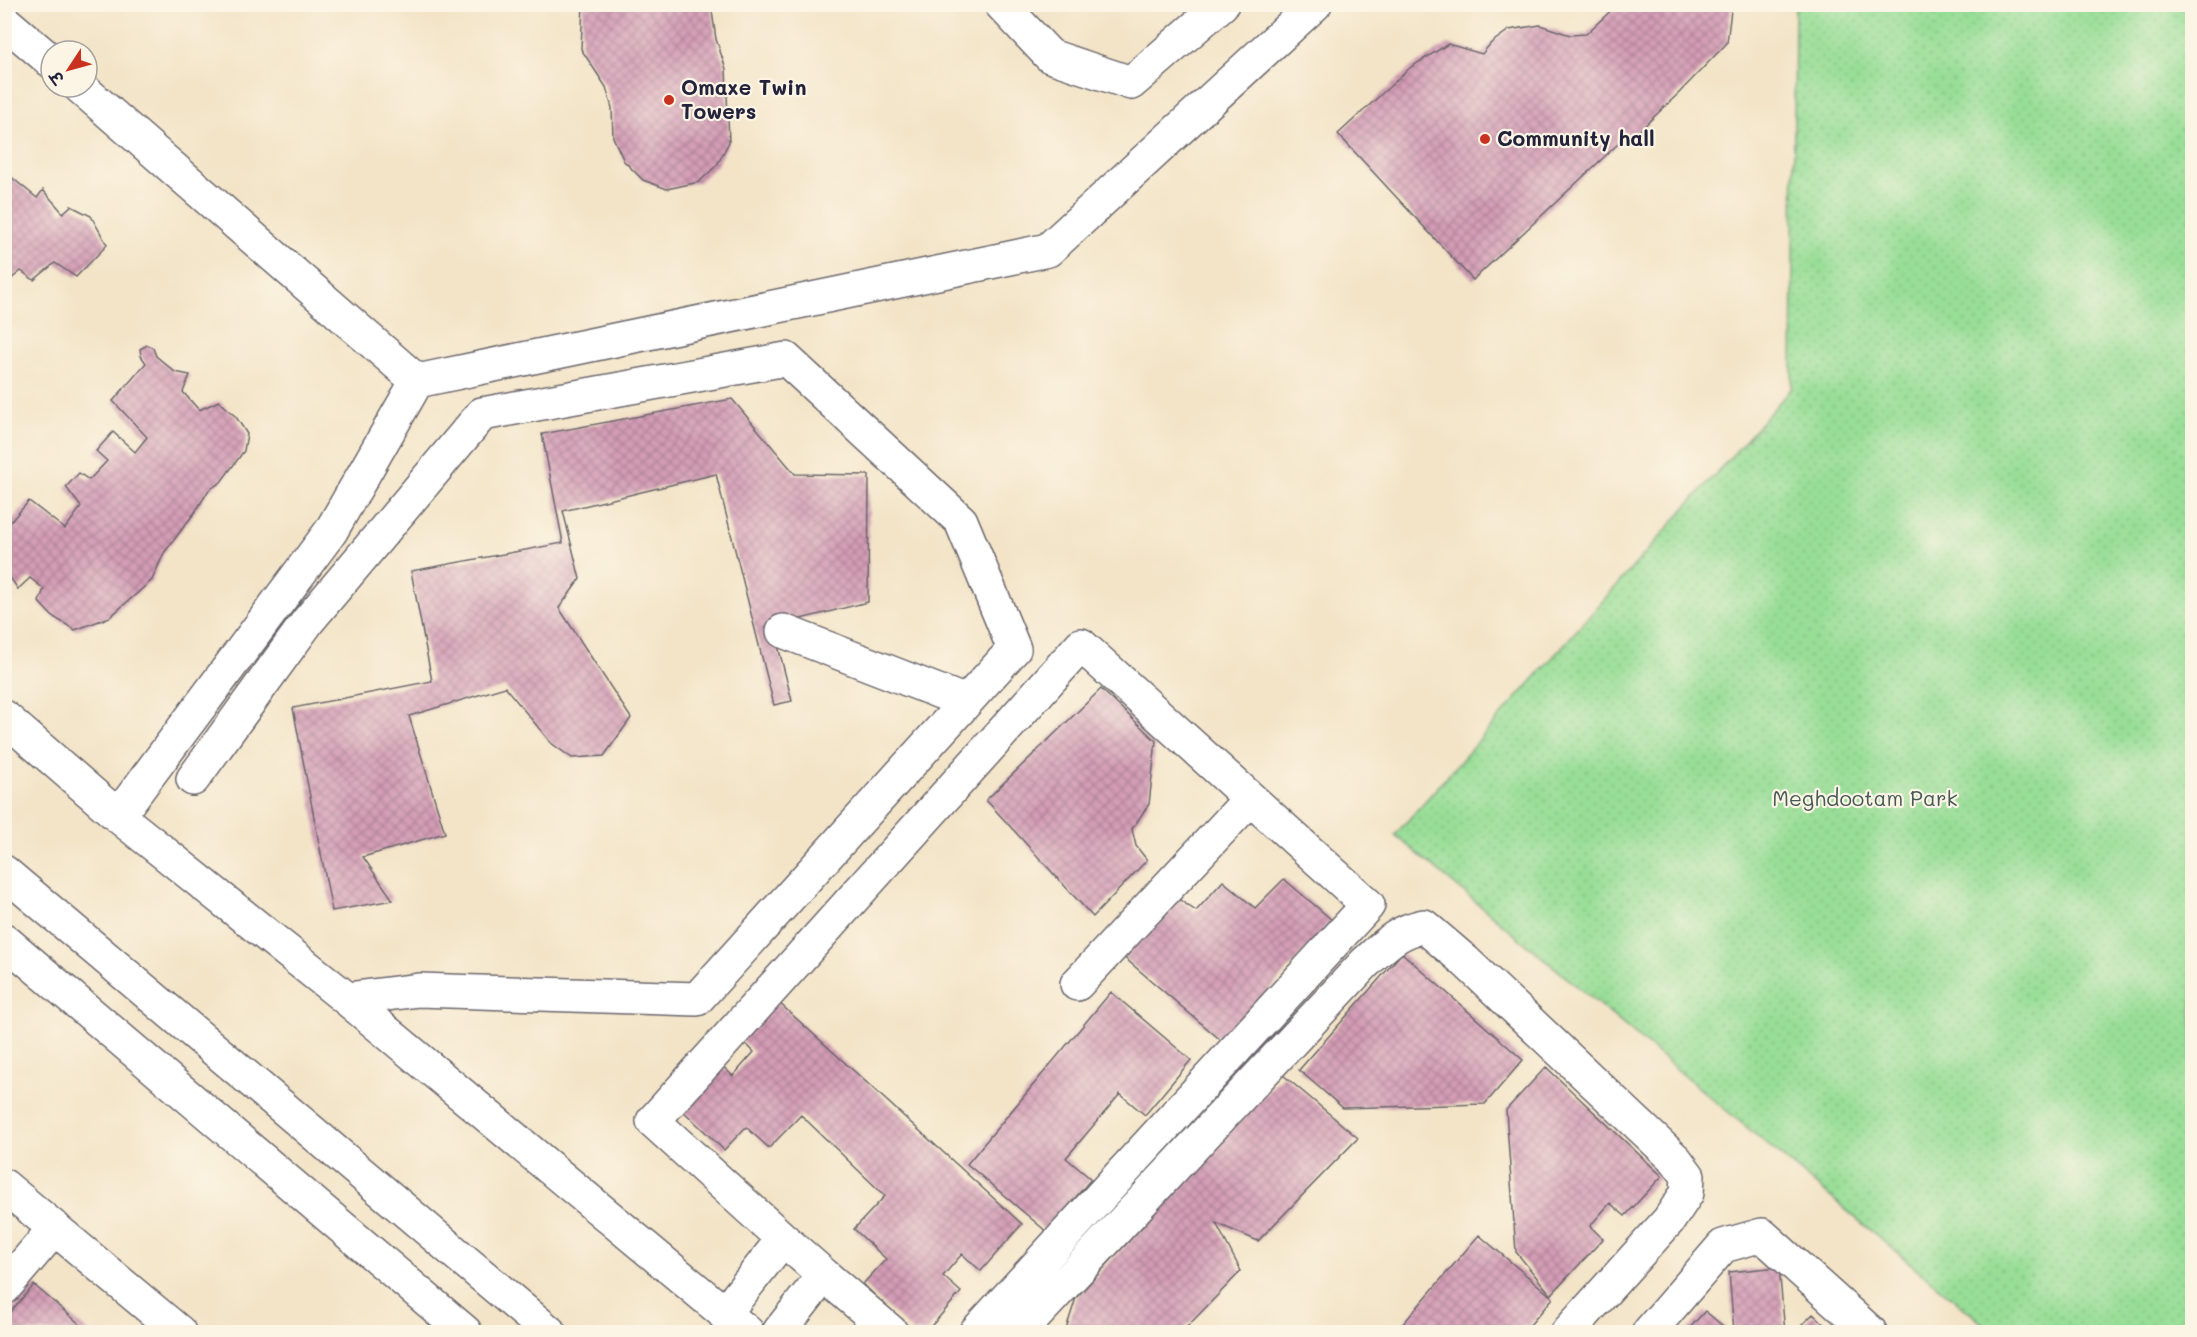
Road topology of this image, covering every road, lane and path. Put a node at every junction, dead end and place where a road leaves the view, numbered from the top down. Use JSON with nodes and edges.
{"nodes":[{"id":1,"x":1001,"y":4,"type":"edge"},
{"id":2,"x":1222,"y":4,"type":"edge"},
{"id":3,"x":1315,"y":4,"type":"edge"},
{"id":4,"x":4,"y":21,"type":"edge"},
{"id":5,"x":39,"y":51,"type":"edge"},
{"id":6,"x":94,"y":99,"type":"edge"},
{"id":7,"x":417,"y":381,"type":"junction"},
{"id":8,"x":783,"y":631,"type":"dead end"},
{"id":9,"x":966,"y":702,"type":"junction"},
{"id":10,"x":4,"y":717,"type":"edge"},
{"id":11,"x":193,"y":779,"type":"dead end"},
{"id":12,"x":1250,"y":799,"type":"junction"},
{"id":13,"x":118,"y":816,"type":"junction"},
{"id":14,"x":4,"y":872,"type":"edge"},
{"id":15,"x":4,"y":940,"type":"edge"},
{"id":16,"x":1077,"y":984,"type":"dead end"},
{"id":17,"x":347,"y":999,"type":"junction"},
{"id":18,"x":4,"y":1186,"type":"edge"},
{"id":19,"x":55,"y":1228,"type":"junction"},
{"id":20,"x":783,"y":1239,"type":"junction"},
{"id":21,"x":824,"y":1275,"type":"junction"},
{"id":22,"x":4,"y":1288,"type":"edge"},
{"id":23,"x":736,"y":1323,"type":"edge"},
{"id":24,"x":179,"y":1332,"type":"edge"},
{"id":25,"x":465,"y":1332,"type":"edge"},
{"id":26,"x":549,"y":1332,"type":"edge"},
{"id":27,"x":779,"y":1332,"type":"edge"},
{"id":28,"x":891,"y":1332,"type":"edge"},
{"id":29,"x":975,"y":1332,"type":"edge"},
{"id":30,"x":1020,"y":1332,"type":"edge"},
{"id":31,"x":1568,"y":1332,"type":"edge"},
{"id":32,"x":1649,"y":1332,"type":"edge"},
{"id":33,"x":1870,"y":1332,"type":"edge"}],
"edges":[{"from":1,"to":2,"type":"street"},
{"from":3,"to":7,"type":"street"},
{"from":4,"to":5,"type":"street"},
{"from":6,"to":7,"type":"street"},
{"from":7,"to":13,"type":"street"},
{"from":8,"to":9,"type":"street"},
{"from":9,"to":11,"type":"street"},
{"from":9,"to":17,"type":"street"},
{"from":10,"to":13,"type":"street"},
{"from":12,"to":16,"type":"street"},
{"from":12,"to":20,"type":"street"},
{"from":12,"to":29,"type":"street"},
{"from":13,"to":17,"type":"street"},
{"from":14,"to":26,"type":"street"},
{"from":15,"to":25,"type":"street"},
{"from":17,"to":23,"type":"street"},
{"from":18,"to":19,"type":"street"},
{"from":19,"to":22,"type":"street"},
{"from":19,"to":24,"type":"street"},
{"from":20,"to":21,"type":"street"},
{"from":20,"to":23,"type":"street"},
{"from":21,"to":27,"type":"street"},
{"from":21,"to":28,"type":"street"},
{"from":30,"to":31,"type":"street"},
{"from":32,"to":33,"type":"street"}]}
